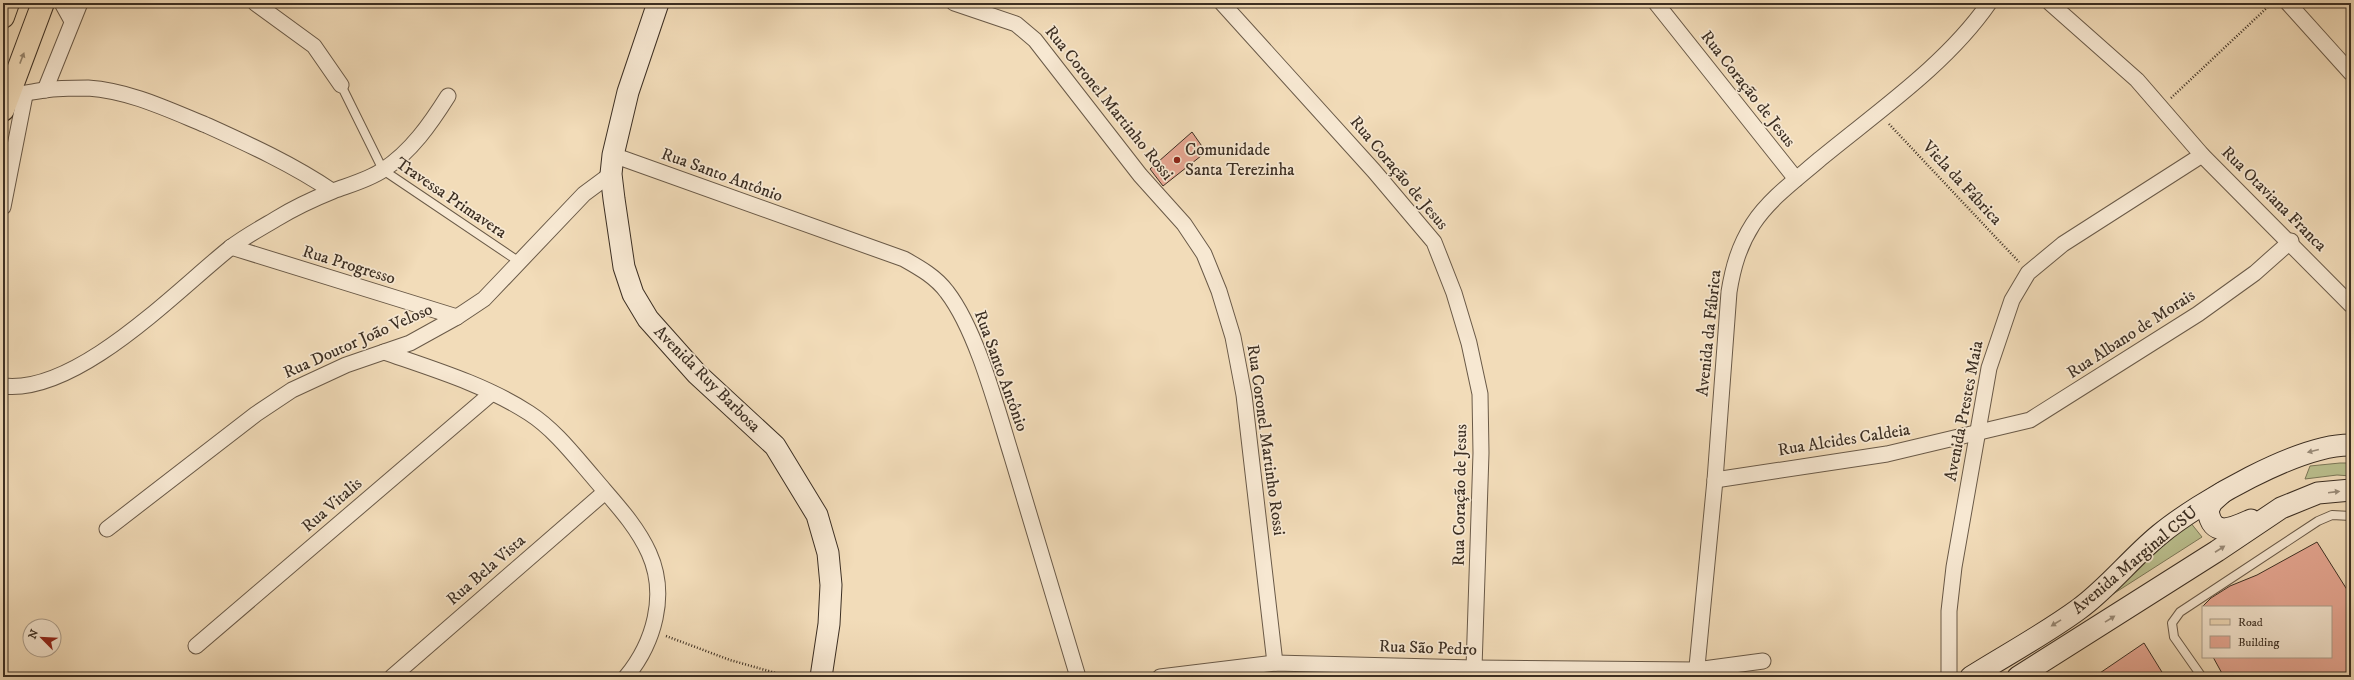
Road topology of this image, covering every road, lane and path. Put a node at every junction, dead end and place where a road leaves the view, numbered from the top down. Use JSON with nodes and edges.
{"nodes":[{"id":1,"x":8,"y":3,"type":"edge"},
{"id":2,"x":43,"y":3,"type":"edge"},
{"id":3,"x":62,"y":3,"type":"edge"},
{"id":4,"x":80,"y":3,"type":"edge"},
{"id":5,"x":255,"y":3,"type":"edge"},
{"id":6,"x":658,"y":3,"type":"edge"},
{"id":7,"x":954,"y":3,"type":"edge"},
{"id":8,"x":1222,"y":3,"type":"edge"},
{"id":9,"x":1656,"y":3,"type":"edge"},
{"id":10,"x":1989,"y":3,"type":"edge"},
{"id":11,"x":2050,"y":3,"type":"edge"},
{"id":12,"x":2272,"y":3,"type":"edge"},
{"id":13,"x":2288,"y":3,"type":"edge"},
{"id":14,"x":3,"y":17,"type":"edge"},
{"id":15,"x":72,"y":21,"type":"junction"},
{"id":16,"x":2351,"y":73,"type":"edge"},
{"id":17,"x":341,"y":85,"type":"joint"},
{"id":18,"x":45,"y":90,"type":"junction"},
{"id":19,"x":448,"y":96,"type":"dead end"},
{"id":20,"x":10,"y":98,"type":"edge"},
{"id":21,"x":2161,"y":108,"type":"junction"},
{"id":22,"x":1877,"y":112,"type":"junction"},
{"id":23,"x":2202,"y":155,"type":"junction"},
{"id":24,"x":612,"y":165,"type":"junction"},
{"id":25,"x":383,"y":170,"type":"junction"},
{"id":26,"x":1796,"y":179,"type":"junction"},
{"id":27,"x":332,"y":191,"type":"junction"},
{"id":28,"x":3,"y":206,"type":"edge"},
{"id":29,"x":2290,"y":241,"type":"junction"},
{"id":30,"x":231,"y":247,"type":"junction"},
{"id":31,"x":521,"y":263,"type":"junction"},
{"id":32,"x":2028,"y":273,"type":"junction"},
{"id":33,"x":2351,"y":305,"type":"edge"},
{"id":34,"x":457,"y":317,"type":"junction"},
{"id":35,"x":384,"y":352,"type":"junction"},
{"id":36,"x":3,"y":386,"type":"edge"},
{"id":37,"x":492,"y":393,"type":"junction"},
{"id":38,"x":1978,"y":432,"type":"junction"},
{"id":39,"x":2351,"y":445,"type":"edge"},
{"id":40,"x":1715,"y":480,"type":"junction"},
{"id":41,"x":2351,"y":490,"type":"edge"},
{"id":42,"x":605,"y":492,"type":"junction"},
{"id":43,"x":2223,"y":493,"type":"junction"},
{"id":44,"x":2281,"y":508,"type":"junction"},
{"id":45,"x":2351,"y":516,"type":"edge"},
{"id":46,"x":108,"y":529,"type":"dead end"},
{"id":47,"x":652,"y":631,"type":"junction"},
{"id":48,"x":196,"y":646,"type":"dead end"},
{"id":49,"x":1763,"y":661,"type":"dead end"},
{"id":50,"x":1275,"y":662,"type":"junction"},
{"id":51,"x":1474,"y":668,"type":"junction"},
{"id":52,"x":1696,"y":673,"type":"edge"},
{"id":53,"x":392,"y":677,"type":"edge"},
{"id":54,"x":626,"y":677,"type":"edge"},
{"id":55,"x":790,"y":677,"type":"edge"},
{"id":56,"x":821,"y":677,"type":"edge"},
{"id":57,"x":1078,"y":677,"type":"edge"},
{"id":58,"x":1160,"y":677,"type":"edge"},
{"id":59,"x":1949,"y":677,"type":"edge"},
{"id":60,"x":1971,"y":677,"type":"edge"},
{"id":61,"x":2018,"y":677,"type":"edge"},
{"id":62,"x":2202,"y":677,"type":"edge"}],
"edges":[{"from":1,"to":14,"type":"main road"},
{"from":20,"to":2,"type":"main road","one_way":true},
{"from":3,"to":15,"type":"street"},
{"from":4,"to":15,"type":"street"},
{"from":5,"to":17,"type":"street"},
{"from":6,"to":24,"type":"main road","name":"Avenida Ruy Barbosa"},
{"from":7,"to":50,"type":"street","name":"Rua Coronel Martinho Rossi"},
{"from":8,"to":51,"type":"street","name":"Rua Coração de Jesus"},
{"from":9,"to":26,"type":"street","name":"Rua Coração de Jesus"},
{"from":10,"to":22,"type":"street","name":"Avenida da Fábrica"},
{"from":11,"to":21,"type":"street","name":"Rua Otaviana Franca"},
{"from":12,"to":21,"type":"path"},
{"from":13,"to":16,"type":"street"},
{"from":15,"to":18,"type":"street"},
{"from":17,"to":25,"type":"lane","name":"Travessa Primavera"},
{"from":18,"to":20,"type":"street"},
{"from":18,"to":27,"type":"street"},
{"from":19,"to":25,"type":"street"},
{"from":20,"to":28,"type":"street"},
{"from":21,"to":23,"type":"street","name":"Rua Otaviana Franca"},
{"from":22,"to":26,"type":"street","name":"Avenida da Fábrica"},
{"from":22,"to":32,"type":"path","name":"Viela da Fábrica"},
{"from":23,"to":29,"type":"street","name":"Rua Otaviana Franca"},
{"from":23,"to":32,"type":"street","name":"Avenida Prestes Maia"},
{"from":24,"to":31,"type":"street","name":"Rua Doutor João Veloso"},
{"from":24,"to":56,"type":"main road","name":"Avenida Ruy Barbosa"},
{"from":24,"to":57,"type":"street","name":"Rua Santo Antônio"},
{"from":25,"to":27,"type":"street"},
{"from":25,"to":31,"type":"lane","name":"Travessa Primavera"},
{"from":26,"to":40,"type":"street","name":"Avenida da Fábrica"},
{"from":27,"to":30,"type":"street"},
{"from":29,"to":33,"type":"street","name":"Rua Otaviana Franca"},
{"from":29,"to":38,"type":"street","name":"Rua Albano de Morais"},
{"from":30,"to":34,"type":"street","name":"Rua Progresso"},
{"from":30,"to":36,"type":"street"},
{"from":31,"to":34,"type":"street","name":"Rua Doutor João Veloso"},
{"from":32,"to":38,"type":"street","name":"Avenida Prestes Maia"},
{"from":34,"to":35,"type":"street","name":"Rua Doutor João Veloso"},
{"from":35,"to":37,"type":"street"},
{"from":35,"to":46,"type":"street","name":"Rua Doutor João Veloso"},
{"from":37,"to":42,"type":"street"},
{"from":37,"to":48,"type":"street","name":"Rua Vitalis"},
{"from":38,"to":40,"type":"street","name":"Rua Alcides Caldeia"},
{"from":38,"to":59,"type":"street","name":"Avenida Prestes Maia"},
{"from":39,"to":43,"type":"main road","name":"Avenida Marginal CSU","one_way":true},
{"from":40,"to":52,"type":"street","name":"Avenida da Fábrica"},
{"from":44,"to":41,"type":"main road","name":"Avenida Marginal CSU","one_way":true},
{"from":42,"to":47,"type":"street"},
{"from":42,"to":53,"type":"street","name":"Rua Bela Vista"},
{"from":43,"to":44,"type":"main road"},
{"from":43,"to":60,"type":"main road","name":"Avenida Marginal CSU","one_way":true},
{"from":61,"to":44,"type":"main road","name":"Avenida Marginal CSU","one_way":true},
{"from":45,"to":62,"type":"lane"},
{"from":47,"to":54,"type":"street"},
{"from":47,"to":55,"type":"path"},
{"from":49,"to":52,"type":"street","name":"Rua São Pedro"},
{"from":50,"to":51,"type":"street","name":"Rua São Pedro"},
{"from":50,"to":58,"type":"street","name":"Rua São Pedro"},
{"from":51,"to":52,"type":"street","name":"Rua São Pedro"}]}
